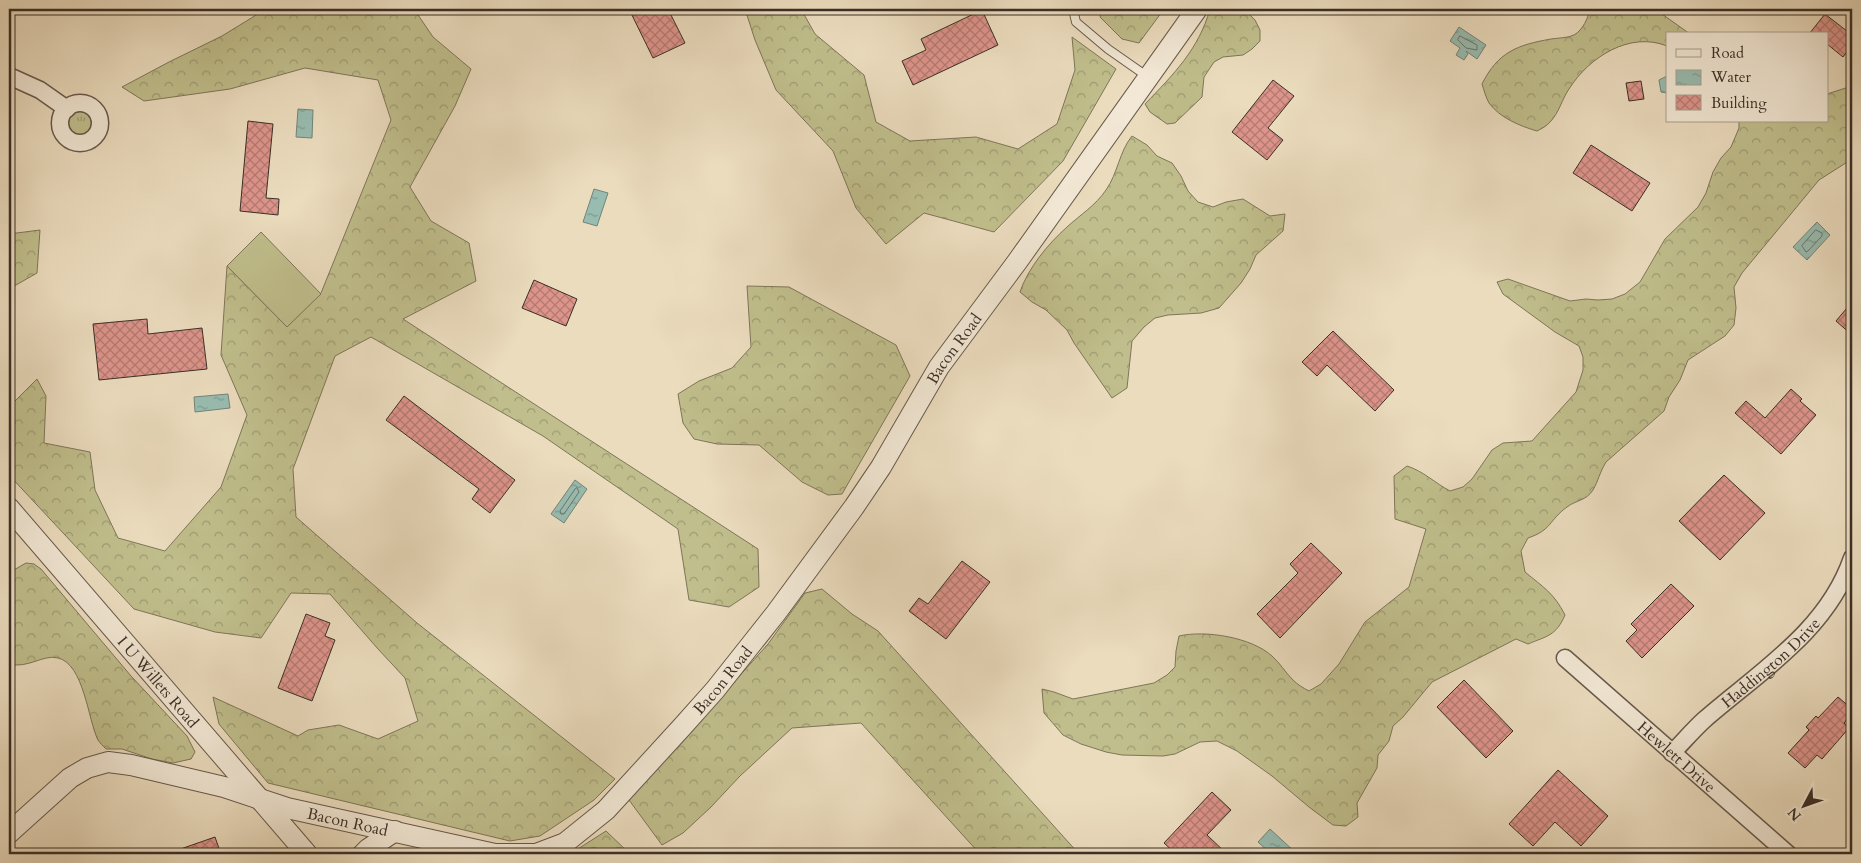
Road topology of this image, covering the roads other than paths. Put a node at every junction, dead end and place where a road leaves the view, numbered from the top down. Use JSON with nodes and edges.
{"nodes":[{"id":1,"x":1073,"y":9,"type":"edge"},
{"id":2,"x":1197,"y":9,"type":"edge"},
{"id":3,"x":9,"y":76,"type":"edge"},
{"id":4,"x":1148,"y":78,"type":"junction"},
{"id":5,"x":67,"y":109,"type":"dead end"},
{"id":6,"x":9,"y":508,"type":"edge"},
{"id":7,"x":1852,"y":558,"type":"edge"},
{"id":8,"x":1564,"y":658,"type":"dead end"},
{"id":9,"x":1672,"y":754,"type":"junction"},
{"id":10,"x":258,"y":798,"type":"junction"},
{"id":11,"x":395,"y":831,"type":"junction"},
{"id":12,"x":9,"y":833,"type":"edge"},
{"id":13,"x":307,"y":854,"type":"edge"},
{"id":14,"x":363,"y":854,"type":"edge"},
{"id":15,"x":1788,"y":854,"type":"edge"}],
"edges":[{"from":1,"to":4,"type":"lane"},
{"from":2,"to":4,"type":"street","name":"Bacon Road"},
{"from":3,"to":5,"type":"street"},
{"from":4,"to":11,"type":"street","name":"Bacon Road"},
{"from":6,"to":10,"type":"street","name":"I U Willets Road"},
{"from":7,"to":9,"type":"street","name":"Haddington Drive"},
{"from":8,"to":9,"type":"street","name":"Hewlett Drive"},
{"from":9,"to":15,"type":"street","name":"Hewlett Drive"},
{"from":10,"to":11,"type":"street","name":"Bacon Road"},
{"from":10,"to":12,"type":"street","name":"Bacon Road"},
{"from":10,"to":13,"type":"street","name":"I U Willets Road"},
{"from":11,"to":14,"type":"street"}]}
